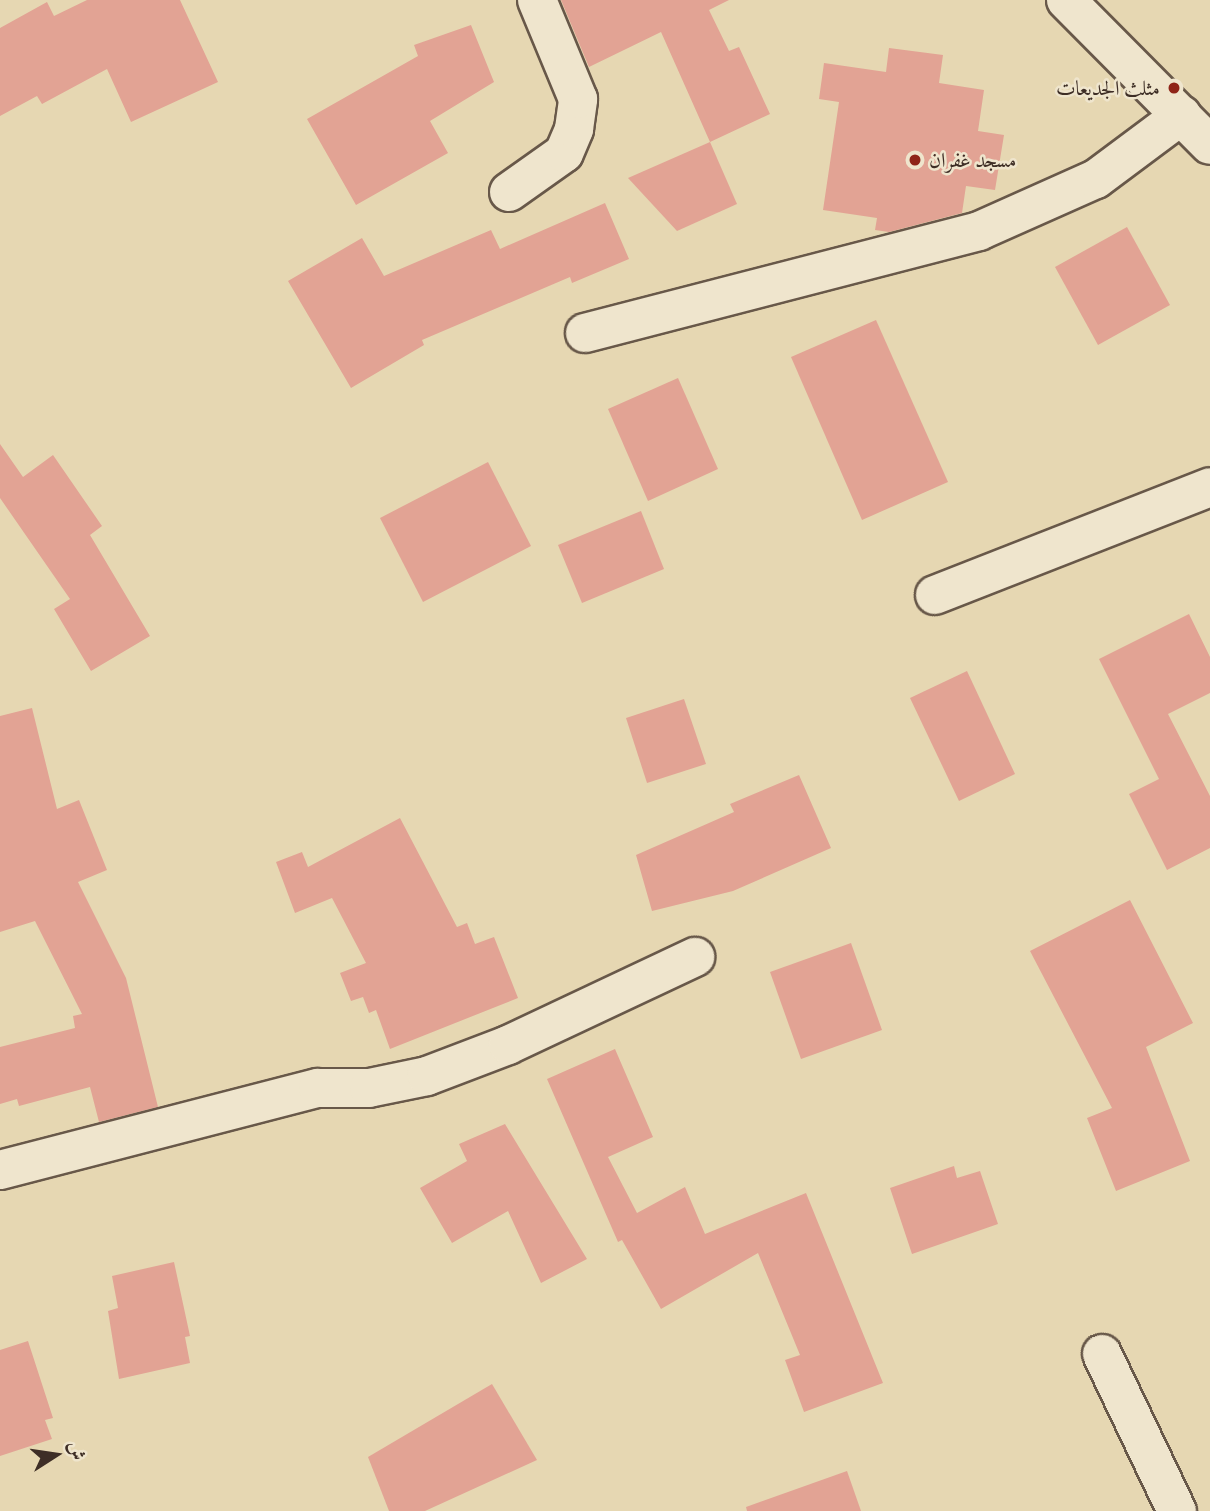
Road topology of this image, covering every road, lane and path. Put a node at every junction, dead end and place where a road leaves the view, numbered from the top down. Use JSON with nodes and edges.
{"nodes":[{"id":1,"x":537,"y":0,"type":"edge"},
{"id":2,"x":1066,"y":0,"type":"edge"},
{"id":3,"x":1182,"y":116,"type":"junction"},
{"id":4,"x":1210,"y":145,"type":"edge"},
{"id":5,"x":509,"y":192,"type":"dead end"},
{"id":6,"x":585,"y":333,"type":"dead end"},
{"id":7,"x":1210,"y":488,"type":"edge"},
{"id":8,"x":935,"y":595,"type":"dead end"},
{"id":9,"x":695,"y":957,"type":"dead end"},
{"id":10,"x":0,"y":1170,"type":"edge"},
{"id":11,"x":1102,"y":1354,"type":"dead end"},
{"id":12,"x":1177,"y":1511,"type":"edge"}],
"edges":[{"from":1,"to":5,"type":"street"},
{"from":2,"to":3,"type":"street"},
{"from":3,"to":4,"type":"street"},
{"from":3,"to":6,"type":"street"},
{"from":7,"to":8,"type":"street"},
{"from":9,"to":10,"type":"street"},
{"from":11,"to":12,"type":"street"}]}
